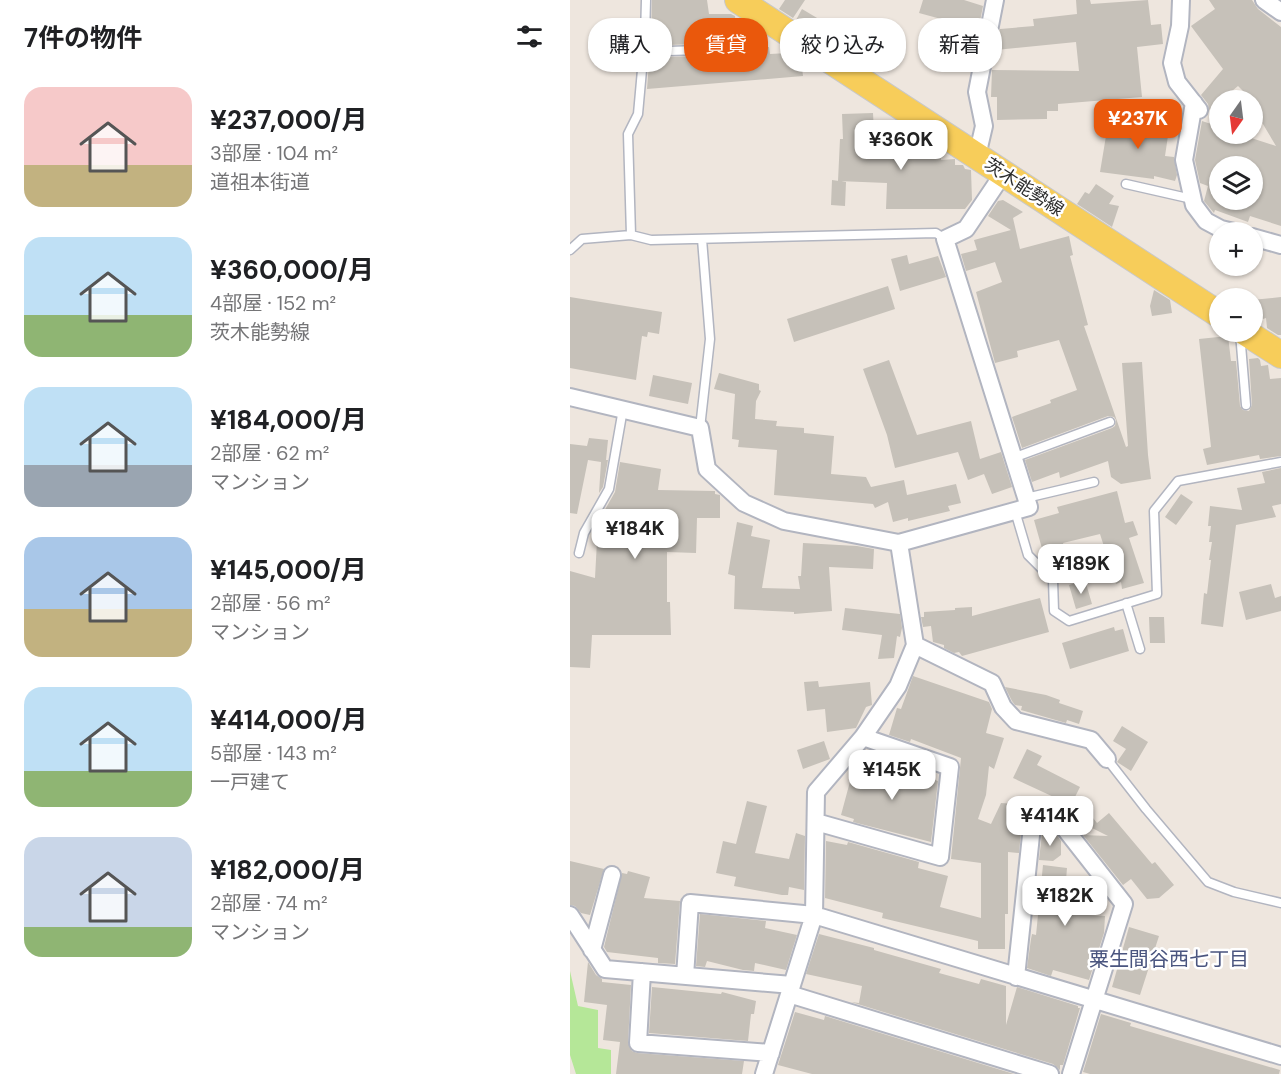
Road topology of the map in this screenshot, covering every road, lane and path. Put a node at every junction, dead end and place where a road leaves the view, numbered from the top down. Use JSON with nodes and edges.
{"nodes":[{"id":1,"x":645,"y":0,"type":"edge"},
{"id":2,"x":995,"y":0,"type":"edge"},
{"id":3,"x":1181,"y":0,"type":"edge"},
{"id":4,"x":1264,"y":0,"type":"edge"},
{"id":5,"x":747,"y":6,"type":"edge"},
{"id":6,"x":1281,"y":12,"type":"edge"},
{"id":7,"x":672,"y":51,"type":"edge"},
{"id":8,"x":976,"y":156,"type":"junction"},
{"id":9,"x":1003,"y":174,"type":"junction"},
{"id":10,"x":1126,"y":184,"type":"dead end"},
{"id":11,"x":1192,"y":199,"type":"junction"},
{"id":12,"x":1209,"y":223,"type":"edge"},
{"id":13,"x":631,"y":235,"type":"junction"},
{"id":14,"x":702,"y":239,"type":"junction"},
{"id":15,"x":945,"y":239,"type":"junction"},
{"id":16,"x":1263,"y":240,"type":"edge"},
{"id":17,"x":1281,"y":245,"type":"edge"},
{"id":18,"x":570,"y":250,"type":"edge"},
{"id":19,"x":1209,"y":308,"type":"edge"},
{"id":20,"x":1241,"y":342,"type":"edge"},
{"id":21,"x":1261,"y":342,"type":"edge"},
{"id":22,"x":1281,"y":355,"type":"edge"},
{"id":23,"x":570,"y":397,"type":"edge"},
{"id":24,"x":1246,"y":405,"type":"dead end"},
{"id":25,"x":623,"y":409,"type":"junction"},
{"id":26,"x":1110,"y":422,"type":"dead end"},
{"id":27,"x":700,"y":428,"type":"junction"},
{"id":28,"x":1013,"y":458,"type":"junction"},
{"id":29,"x":1281,"y":462,"type":"edge"},
{"id":30,"x":1094,"y":482,"type":"dead end"},
{"id":31,"x":1021,"y":505,"type":"junction"},
{"id":32,"x":899,"y":543,"type":"junction"},
{"id":33,"x":579,"y":553,"type":"dead end"},
{"id":34,"x":1126,"y":603,"type":"junction"},
{"id":35,"x":915,"y":645,"type":"junction"},
{"id":36,"x":1140,"y":650,"type":"dead end"},
{"id":37,"x":863,"y":737,"type":"junction"},
{"id":38,"x":1107,"y":759,"type":"joint"},
{"id":39,"x":816,"y":822,"type":"junction"},
{"id":40,"x":612,"y":875,"type":"dead end"},
{"id":41,"x":1281,"y":903,"type":"edge"},
{"id":42,"x":570,"y":915,"type":"edge"},
{"id":43,"x":814,"y":915,"type":"junction"},
{"id":44,"x":592,"y":950,"type":"junction"},
{"id":45,"x":642,"y":972,"type":"junction"},
{"id":46,"x":685,"y":976,"type":"junction"},
{"id":47,"x":1016,"y":976,"type":"junction"},
{"id":48,"x":790,"y":990,"type":"junction"},
{"id":49,"x":1094,"y":1000,"type":"junction"},
{"id":50,"x":771,"y":1053,"type":"junction"},
{"id":51,"x":1281,"y":1056,"type":"edge"},
{"id":52,"x":764,"y":1074,"type":"edge"},
{"id":53,"x":1050,"y":1074,"type":"edge"},
{"id":54,"x":1071,"y":1074,"type":"edge"}],
"edges":[{"from":1,"to":13,"type":"lane"},
{"from":2,"to":8,"type":"street"},
{"from":3,"to":11,"type":"street"},
{"from":4,"to":6,"type":"street"},
{"from":5,"to":7,"type":"lane"},
{"from":5,"to":8,"type":"main road","name":"茨木能勢線"},
{"from":8,"to":9,"type":"main road","name":"茨木能勢線"},
{"from":9,"to":15,"type":"street"},
{"from":9,"to":19,"type":"main road","name":"茨木能勢線"},
{"from":10,"to":11,"type":"lane"},
{"from":11,"to":12,"type":"street"},
{"from":13,"to":14,"type":"lane"},
{"from":13,"to":18,"type":"lane"},
{"from":14,"to":15,"type":"lane"},
{"from":14,"to":27,"type":"lane"},
{"from":15,"to":28,"type":"street"},
{"from":16,"to":17,"type":"street"},
{"from":20,"to":24,"type":"lane"},
{"from":21,"to":22,"type":"main road"},
{"from":23,"to":25,"type":"street"},
{"from":25,"to":27,"type":"street"},
{"from":25,"to":33,"type":"lane"},
{"from":26,"to":28,"type":"lane"},
{"from":27,"to":32,"type":"street"},
{"from":28,"to":31,"type":"street"},
{"from":29,"to":34,"type":"lane"},
{"from":30,"to":31,"type":"lane"},
{"from":31,"to":32,"type":"street"},
{"from":31,"to":34,"type":"lane"},
{"from":32,"to":35,"type":"street"},
{"from":34,"to":36,"type":"lane"},
{"from":35,"to":37,"type":"street"},
{"from":35,"to":38,"type":"street"},
{"from":37,"to":39,"type":"street"},
{"from":37,"to":39,"type":"street"},
{"from":38,"to":41,"type":"lane"},
{"from":39,"to":43,"type":"street"},
{"from":40,"to":44,"type":"street"},
{"from":42,"to":44,"type":"street"},
{"from":43,"to":46,"type":"street"},
{"from":43,"to":47,"type":"street"},
{"from":43,"to":48,"type":"street"},
{"from":44,"to":45,"type":"street"},
{"from":45,"to":46,"type":"street"},
{"from":45,"to":50,"type":"street"},
{"from":46,"to":48,"type":"street"},
{"from":47,"to":49,"type":"street"},
{"from":47,"to":49,"type":"street"},
{"from":48,"to":50,"type":"street"},
{"from":48,"to":53,"type":"street"},
{"from":49,"to":51,"type":"street"},
{"from":49,"to":54,"type":"street"},
{"from":50,"to":52,"type":"street"}]}
